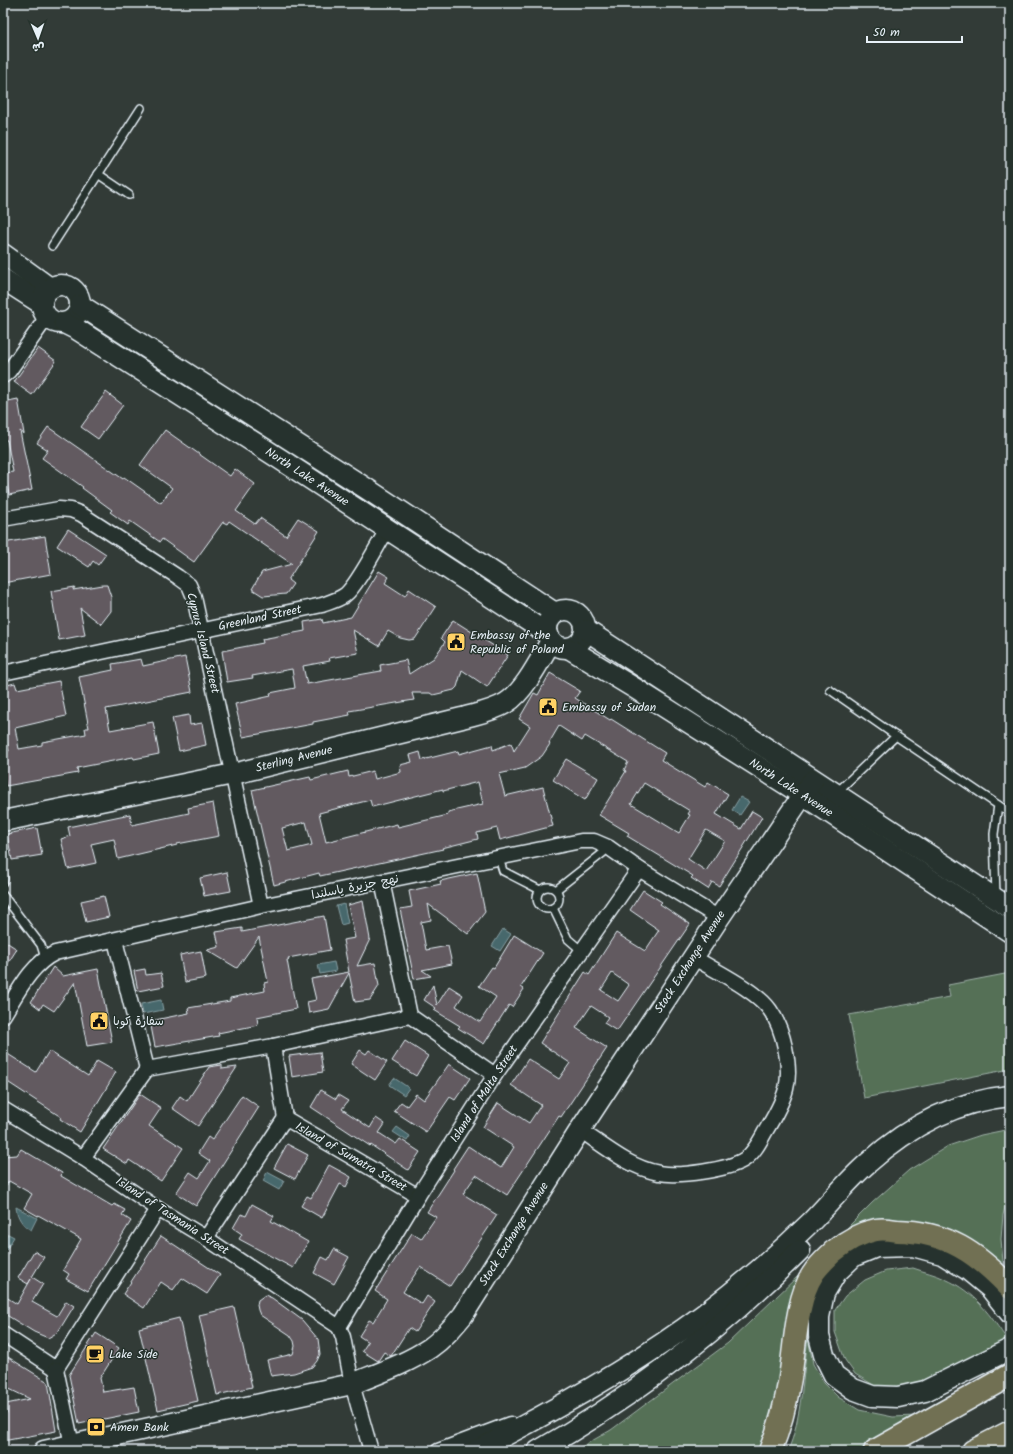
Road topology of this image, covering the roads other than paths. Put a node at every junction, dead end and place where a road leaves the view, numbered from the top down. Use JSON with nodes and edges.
{"nodes":[{"id":1,"x":141,"y":108,"type":"dead end"},
{"id":2,"x":98,"y":174,"type":"junction"},
{"id":3,"x":128,"y":195,"type":"dead end"},
{"id":4,"x":52,"y":246,"type":"dead end"},
{"id":5,"x":3,"y":254,"type":"edge"},
{"id":6,"x":3,"y":279,"type":"edge"},
{"id":7,"x":80,"y":305,"type":"junction"},
{"id":8,"x":51,"y":308,"type":"junction"},
{"id":9,"x":3,"y":376,"type":"edge"},
{"id":10,"x":3,"y":519,"type":"edge"},
{"id":11,"x":387,"y":530,"type":"junction"},
{"id":12,"x":555,"y":613,"type":"junction"},
{"id":13,"x":586,"y":630,"type":"junction"},
{"id":14,"x":202,"y":631,"type":"junction"},
{"id":15,"x":549,"y":638,"type":"junction"},
{"id":16,"x":570,"y":649,"type":"junction"},
{"id":17,"x":3,"y":674,"type":"edge"},
{"id":18,"x":830,"y":690,"type":"dead end"},
{"id":19,"x":896,"y":736,"type":"junction"},
{"id":20,"x":233,"y":774,"type":"junction"},
{"id":21,"x":808,"y":787,"type":"junction"},
{"id":22,"x":835,"y":794,"type":"junction"},
{"id":23,"x":998,"y":805,"type":"junction"},
{"id":24,"x":1010,"y":813,"type":"edge"},
{"id":25,"x":3,"y":820,"type":"edge"},
{"id":26,"x":608,"y":847,"type":"junction"},
{"id":27,"x":498,"y":858,"type":"junction"},
{"id":28,"x":639,"y":869,"type":"junction"},
{"id":29,"x":3,"y":872,"type":"edge"},
{"id":30,"x":3,"y":882,"type":"edge"},
{"id":31,"x":382,"y":882,"type":"junction"},
{"id":32,"x":540,"y":890,"type":"junction"},
{"id":33,"x":556,"y":890,"type":"junction"},
{"id":34,"x":3,"y":895,"type":"edge"},
{"id":35,"x":1003,"y":903,"type":"edge"},
{"id":36,"x":260,"y":906,"type":"junction"},
{"id":37,"x":553,"y":908,"type":"junction"},
{"id":38,"x":719,"y":918,"type":"junction"},
{"id":39,"x":1010,"y":932,"type":"edge"},
{"id":40,"x":115,"y":940,"type":"junction"},
{"id":41,"x":582,"y":950,"type":"junction"},
{"id":42,"x":693,"y":957,"type":"junction"},
{"id":43,"x":45,"y":958,"type":"junction"},
{"id":44,"x":3,"y":1016,"type":"edge"},
{"id":45,"x":410,"y":1016,"type":"junction"},
{"id":46,"x":273,"y":1046,"type":"junction"},
{"id":47,"x":147,"y":1069,"type":"junction"},
{"id":48,"x":495,"y":1075,"type":"junction"},
{"id":49,"x":1010,"y":1096,"type":"edge"},
{"id":50,"x":1010,"y":1107,"type":"edge"},
{"id":51,"x":4,"y":1112,"type":"edge"},
{"id":52,"x":285,"y":1118,"type":"junction"},
{"id":53,"x":580,"y":1130,"type":"junction"},
{"id":54,"x":83,"y":1158,"type":"junction"},
{"id":55,"x":418,"y":1196,"type":"junction"},
{"id":56,"x":158,"y":1209,"type":"junction"},
{"id":57,"x":206,"y":1238,"type":"junction"},
{"id":58,"x":876,"y":1238,"type":"junction"},
{"id":59,"x":1010,"y":1288,"type":"edge"},
{"id":60,"x":1010,"y":1313,"type":"edge"},
{"id":61,"x":339,"y":1327,"type":"junction"},
{"id":62,"x":3,"y":1334,"type":"edge"},
{"id":63,"x":1010,"y":1349,"type":"edge"},
{"id":64,"x":56,"y":1369,"type":"junction"},
{"id":65,"x":1010,"y":1375,"type":"edge"},
{"id":66,"x":352,"y":1384,"type":"junction"},
{"id":67,"x":562,"y":1405,"type":"junction"},
{"id":68,"x":1010,"y":1432,"type":"edge"},
{"id":69,"x":72,"y":1445,"type":"junction"},
{"id":70,"x":44,"y":1451,"type":"edge"},
{"id":71,"x":371,"y":1451,"type":"edge"},
{"id":72,"x":438,"y":1451,"type":"edge"},
{"id":73,"x":475,"y":1451,"type":"edge"},
{"id":74,"x":538,"y":1451,"type":"edge"},
{"id":75,"x":770,"y":1451,"type":"edge"},
{"id":76,"x":875,"y":1451,"type":"edge"},
{"id":77,"x":973,"y":1451,"type":"edge"}],
"edges":[{"from":1,"to":2,"type":"lane"},
{"from":2,"to":3,"type":"lane"},
{"from":2,"to":4,"type":"lane"},
{"from":5,"to":8,"type":"main road","name":"North Lake Avenue"},
{"from":6,"to":8,"type":"main road","name":"North Lake Avenue"},
{"from":7,"to":8,"type":"main road"},
{"from":7,"to":8,"type":"main road"},
{"from":7,"to":12,"type":"main road","name":"North Lake Avenue"},
{"from":8,"to":9,"type":"street"},
{"from":8,"to":11,"type":"main road","name":"North Lake Avenue"},
{"from":10,"to":14,"type":"street","name":"Cyprus Island Street"},
{"from":11,"to":14,"type":"street","name":"Greenland Street"},
{"from":11,"to":15,"type":"main road","name":"North Lake Avenue"},
{"from":12,"to":13,"type":"main road"},
{"from":12,"to":15,"type":"main road"},
{"from":13,"to":16,"type":"main road"},
{"from":13,"to":21,"type":"main road","name":"North Lake Avenue"},
{"from":14,"to":17,"type":"street","name":"Greenland Street"},
{"from":14,"to":20,"type":"street","name":"Cyprus Island Street"},
{"from":15,"to":16,"type":"main road"},
{"from":15,"to":20,"type":"main road","name":"Sterling Avenue"},
{"from":16,"to":21,"type":"main road","name":"North Lake Avenue"},
{"from":18,"to":19,"type":"lane"},
{"from":19,"to":22,"type":"lane"},
{"from":19,"to":23,"type":"lane"},
{"from":20,"to":25,"type":"main road","name":"Sterling Avenue"},
{"from":20,"to":36,"type":"street","name":"Cyprus Island Street"},
{"from":21,"to":22,"type":"main road","name":"North Lake Avenue"},
{"from":21,"to":38,"type":"main road","name":"Stock Exchange Avenue"},
{"from":21,"to":39,"type":"main road","name":"North Lake Avenue"},
{"from":22,"to":35,"type":"main road","name":"North Lake Avenue"},
{"from":23,"to":24,"type":"lane"},
{"from":23,"to":35,"type":"lane"},
{"from":26,"to":27,"type":"street","name":"نهج جزيرة ياسلندا"},
{"from":26,"to":28,"type":"street","name":"نهج جزيرة ياسلندا"},
{"from":26,"to":33,"type":"lane"},
{"from":27,"to":31,"type":"street","name":"نهج جزيرة ياسلندا"},
{"from":27,"to":32,"type":"lane"},
{"from":28,"to":38,"type":"street","name":"نهج جزيرة ياسلندا"},
{"from":28,"to":41,"type":"street","name":"Island of Malta Street"},
{"from":29,"to":30,"type":"lane"},
{"from":31,"to":36,"type":"street","name":"نهج جزيرة ياسلندا"},
{"from":31,"to":45,"type":"street"},
{"from":32,"to":33,"type":"lane"},
{"from":32,"to":37,"type":"lane"},
{"from":33,"to":37,"type":"lane"},
{"from":34,"to":43,"type":"lane"},
{"from":36,"to":40,"type":"street","name":"نهج جزيرة ياسلندا"},
{"from":37,"to":41,"type":"lane"},
{"from":38,"to":42,"type":"main road","name":"Stock Exchange Avenue"},
{"from":40,"to":43,"type":"street","name":"نهج جزيرة ياسلندا"},
{"from":40,"to":47,"type":"street"},
{"from":41,"to":48,"type":"street","name":"Island of Malta Street"},
{"from":42,"to":53,"type":"main road","name":"Stock Exchange Avenue"},
{"from":42,"to":53,"type":"street"},
{"from":43,"to":44,"type":"street","name":"نهج جزيرة ياسلندا"},
{"from":45,"to":46,"type":"street"},
{"from":45,"to":48,"type":"street"},
{"from":46,"to":47,"type":"street"},
{"from":46,"to":52,"type":"street","name":"Island of Sumatra Street"},
{"from":47,"to":54,"type":"street"},
{"from":48,"to":55,"type":"street","name":"Island of Malta Street"},
{"from":49,"to":67,"type":"main road"},
{"from":50,"to":74,"type":"main road"},
{"from":51,"to":54,"type":"street","name":"Island of Tasmania Street"},
{"from":52,"to":55,"type":"street","name":"Island of Sumatra Street"},
{"from":52,"to":57,"type":"street","name":"Island of Sumatra Street"},
{"from":53,"to":66,"type":"main road","name":"Stock Exchange Avenue"},
{"from":54,"to":56,"type":"street","name":"Island of Tasmania Street"},
{"from":55,"to":61,"type":"street","name":"Island of Malta Street"},
{"from":56,"to":57,"type":"street","name":"Island of Tasmania Street"},
{"from":56,"to":64,"type":"street"},
{"from":57,"to":61,"type":"street","name":"Island of Tasmania Street"},
{"from":58,"to":59,"type":"highway"},
{"from":58,"to":60,"type":"main road"},
{"from":58,"to":63,"type":"main road"},
{"from":58,"to":75,"type":"highway"},
{"from":61,"to":66,"type":"street"},
{"from":62,"to":64,"type":"street"},
{"from":64,"to":69,"type":"street"},
{"from":65,"to":76,"type":"highway"},
{"from":66,"to":69,"type":"main road","name":"Stock Exchange Avenue"},
{"from":66,"to":71,"type":"street"},
{"from":67,"to":72,"type":"street"},
{"from":67,"to":73,"type":"main road"},
{"from":68,"to":77,"type":"highway"},
{"from":69,"to":70,"type":"main road","name":"Stock Exchange Avenue"}]}
